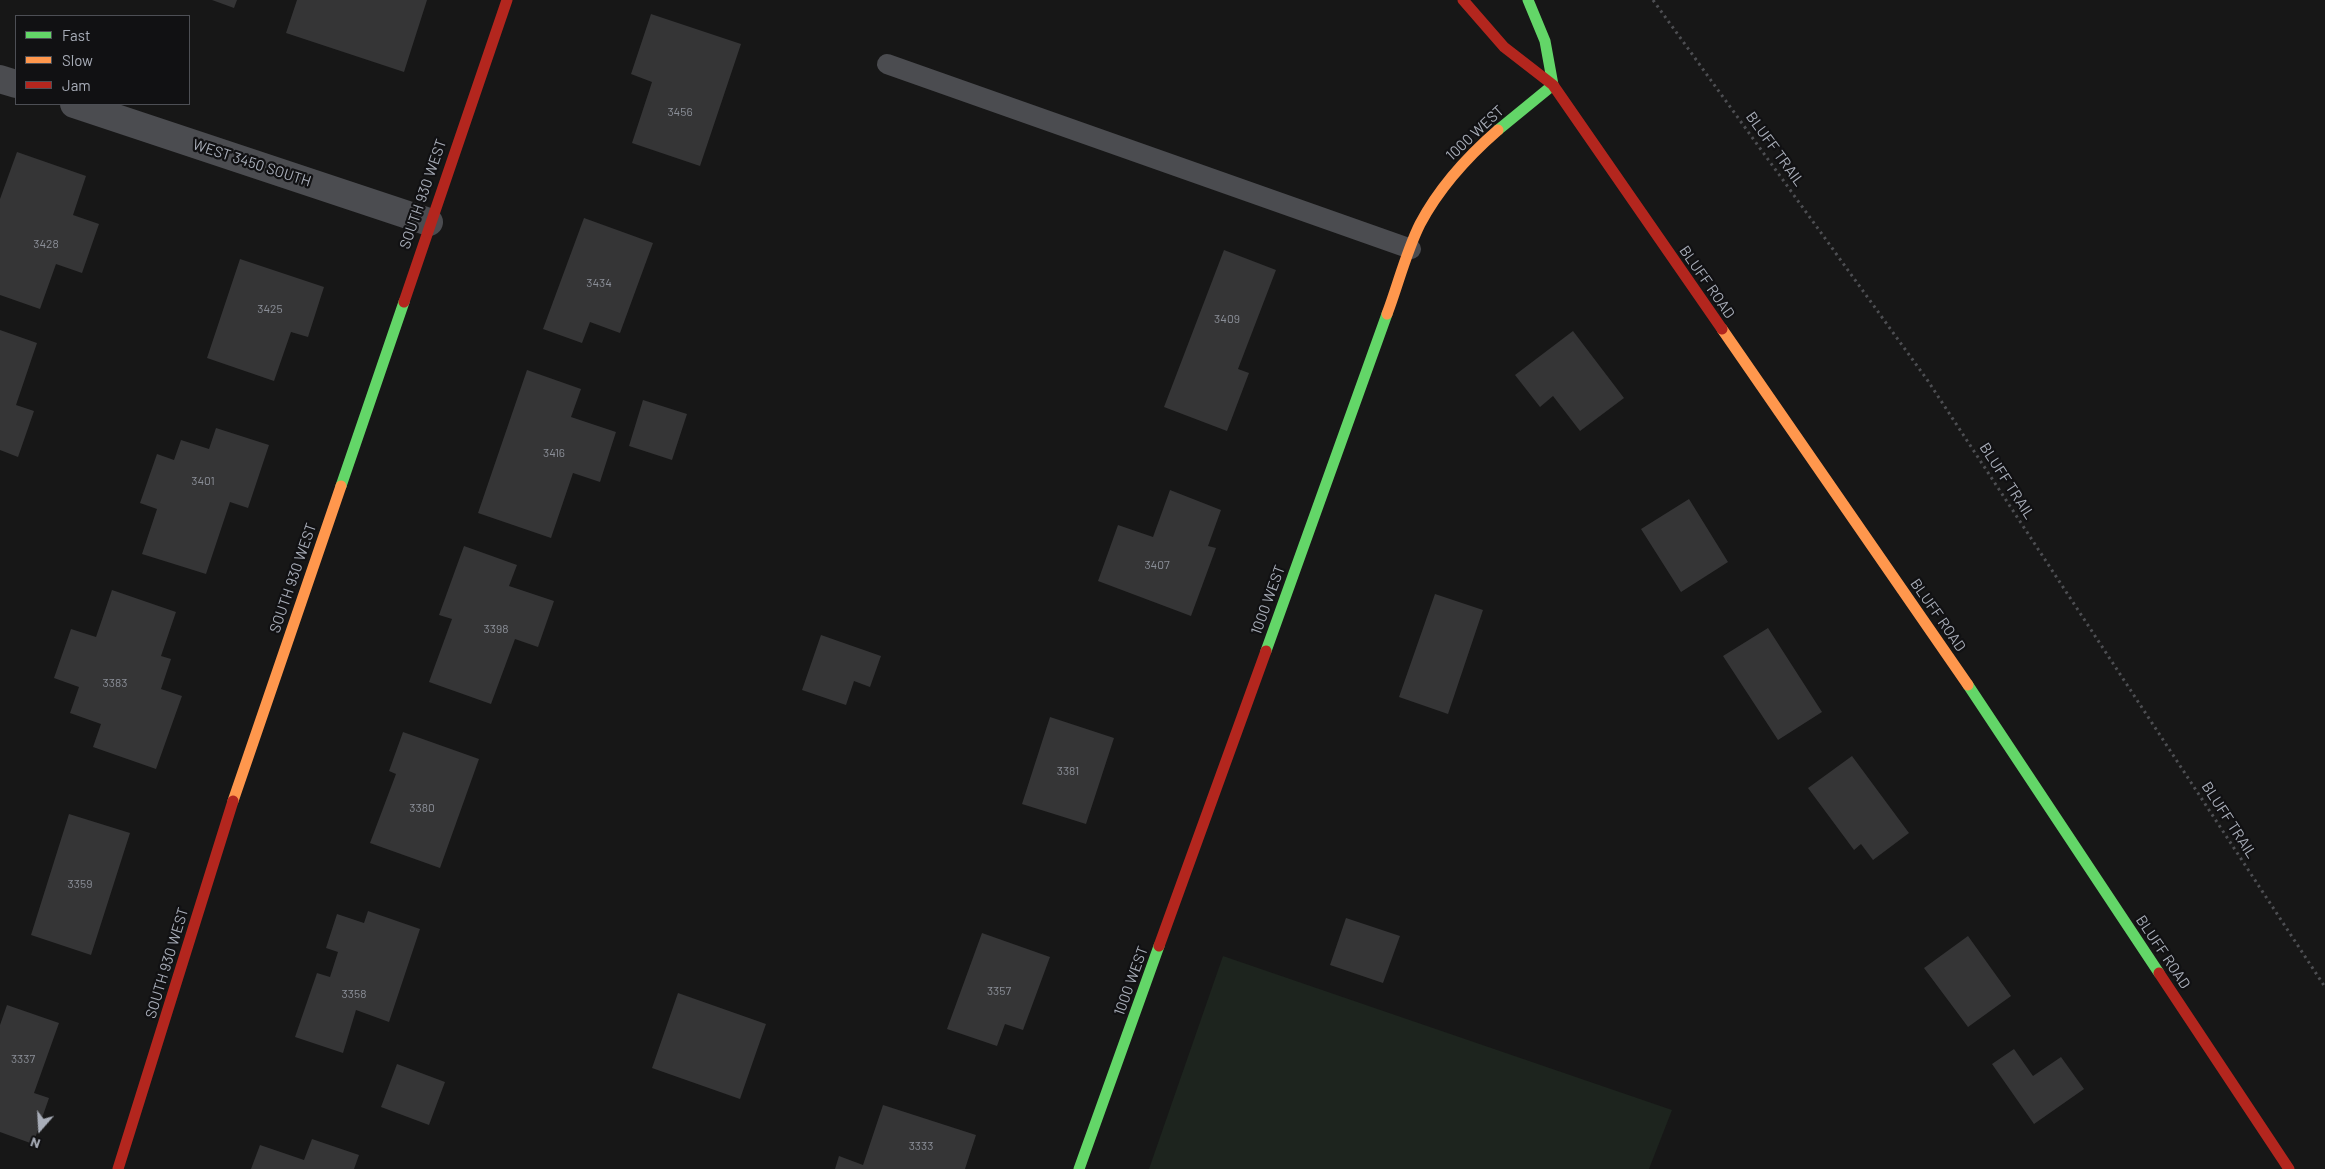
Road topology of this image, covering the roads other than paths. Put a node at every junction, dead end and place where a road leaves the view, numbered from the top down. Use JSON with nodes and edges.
{"nodes":[{"id":1,"x":507,"y":0,"type":"edge"},
{"id":2,"x":1463,"y":0,"type":"edge"},
{"id":3,"x":1528,"y":0,"type":"edge"},
{"id":4,"x":887,"y":64,"type":"dead end"},
{"id":5,"x":0,"y":79,"type":"edge"},
{"id":6,"x":15,"y":84,"type":"edge"},
{"id":7,"x":1553,"y":85,"type":"junction"},
{"id":8,"x":77,"y":105,"type":"edge"},
{"id":9,"x":429,"y":222,"type":"junction"},
{"id":10,"x":1411,"y":249,"type":"junction"},
{"id":11,"x":118,"y":1169,"type":"edge"},
{"id":12,"x":1079,"y":1169,"type":"edge"},
{"id":13,"x":2290,"y":1169,"type":"edge"}],
"edges":[{"from":1,"to":9,"type":"main road","name":"SOUTH 930 WEST"},
{"from":2,"to":7,"type":"main road","name":"BLUFF ROAD"},
{"from":3,"to":7,"type":"main road","name":"BLUFF ROAD"},
{"from":4,"to":10,"type":"lane"},
{"from":5,"to":6,"type":"street"},
{"from":7,"to":10,"type":"main road","name":"1000 WEST"},
{"from":7,"to":13,"type":"main road","name":"BLUFF ROAD"},
{"from":8,"to":9,"type":"street","name":"WEST 3450 SOUTH"},
{"from":9,"to":11,"type":"main road","name":"SOUTH 930 WEST"},
{"from":10,"to":12,"type":"main road","name":"1000 WEST"}]}
